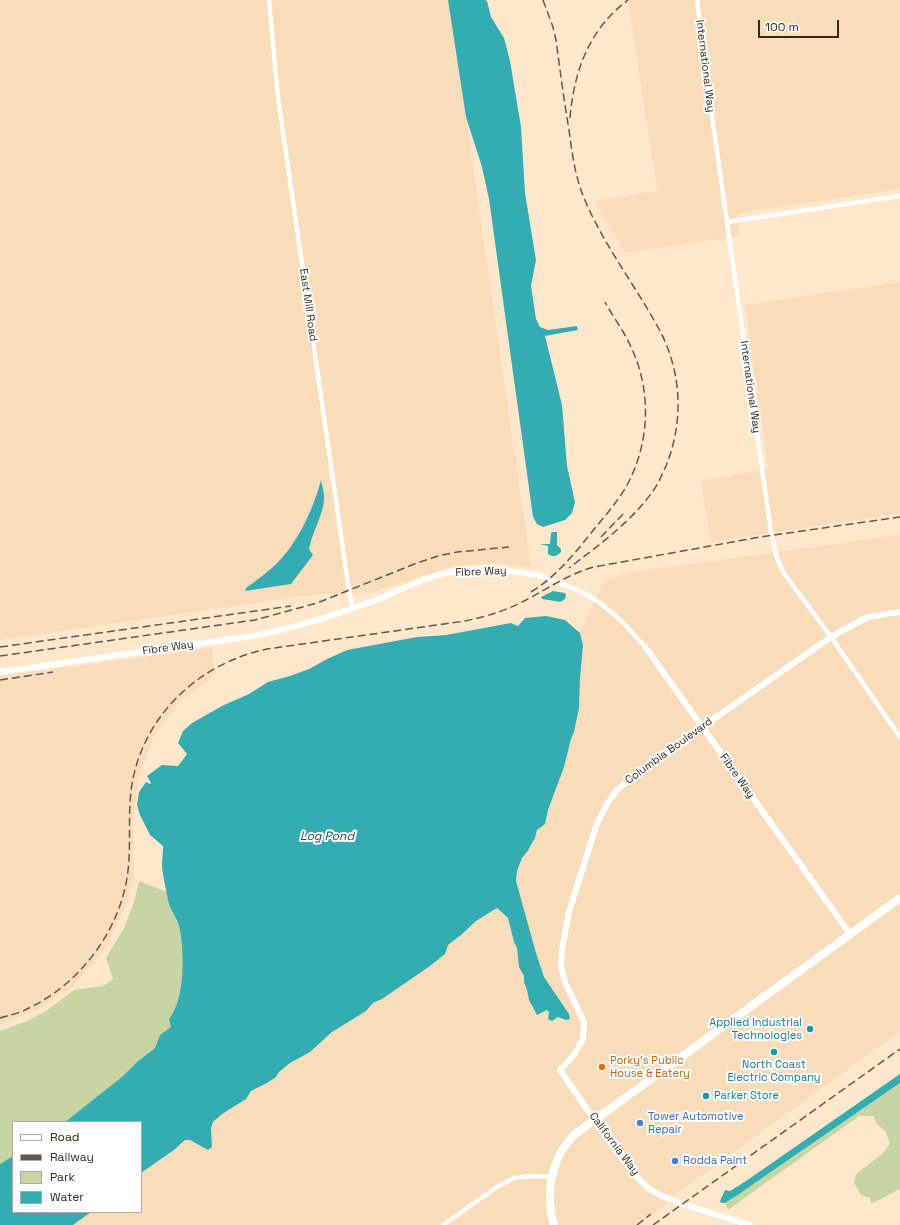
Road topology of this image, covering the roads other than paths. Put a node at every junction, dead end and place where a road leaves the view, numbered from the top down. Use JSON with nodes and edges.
{"nodes":[{"id":1,"x":269,"y":0,"type":"edge"},
{"id":2,"x":697,"y":0,"type":"edge"},
{"id":3,"x":900,"y":196,"type":"edge"},
{"id":4,"x":727,"y":222,"type":"junction"},
{"id":5,"x":544,"y":577,"type":"joint"},
{"id":6,"x":353,"y":608,"type":"junction"},
{"id":7,"x":900,"y":612,"type":"edge"},
{"id":8,"x":831,"y":638,"type":"junction"},
{"id":9,"x":646,"y":648,"type":"joint"},
{"id":10,"x":0,"y":672,"type":"edge"},
{"id":11,"x":702,"y":727,"type":"junction"},
{"id":12,"x":900,"y":737,"type":"edge"},
{"id":13,"x":900,"y":898,"type":"edge"},
{"id":14,"x":850,"y":934,"type":"junction"},
{"id":15,"x":560,"y":1070,"type":"joint"},
{"id":16,"x":594,"y":1119,"type":"junction"},
{"id":17,"x":552,"y":1177,"type":"junction"},
{"id":18,"x":443,"y":1225,"type":"edge"},
{"id":19,"x":554,"y":1225,"type":"edge"},
{"id":20,"x":750,"y":1225,"type":"edge"}],
"edges":[{"from":1,"to":6,"type":"street","name":"East Mill Road"},
{"from":2,"to":4,"type":"street","name":"International Way"},
{"from":3,"to":4,"type":"street"},
{"from":4,"to":8,"type":"street","name":"International Way"},
{"from":5,"to":6,"type":"street","name":"Fibre Way"},
{"from":5,"to":9,"type":"street","name":"Fibre Way"},
{"from":6,"to":10,"type":"street","name":"Fibre Way"},
{"from":7,"to":8,"type":"street","name":"Columbia Boulevard"},
{"from":8,"to":11,"type":"street","name":"Columbia Boulevard"},
{"from":8,"to":12,"type":"street","name":"International Way"},
{"from":9,"to":11,"type":"street","name":"Fibre Way"},
{"from":11,"to":14,"type":"street","name":"Fibre Way"},
{"from":11,"to":15,"type":"street","name":"Columbia Boulevard"},
{"from":13,"to":14,"type":"highway"},
{"from":14,"to":16,"type":"highway"},
{"from":15,"to":16,"type":"street","name":"California Way"},
{"from":16,"to":17,"type":"highway"},
{"from":16,"to":20,"type":"street","name":"California Way"},
{"from":17,"to":18,"type":"street"},
{"from":17,"to":19,"type":"highway"}]}
